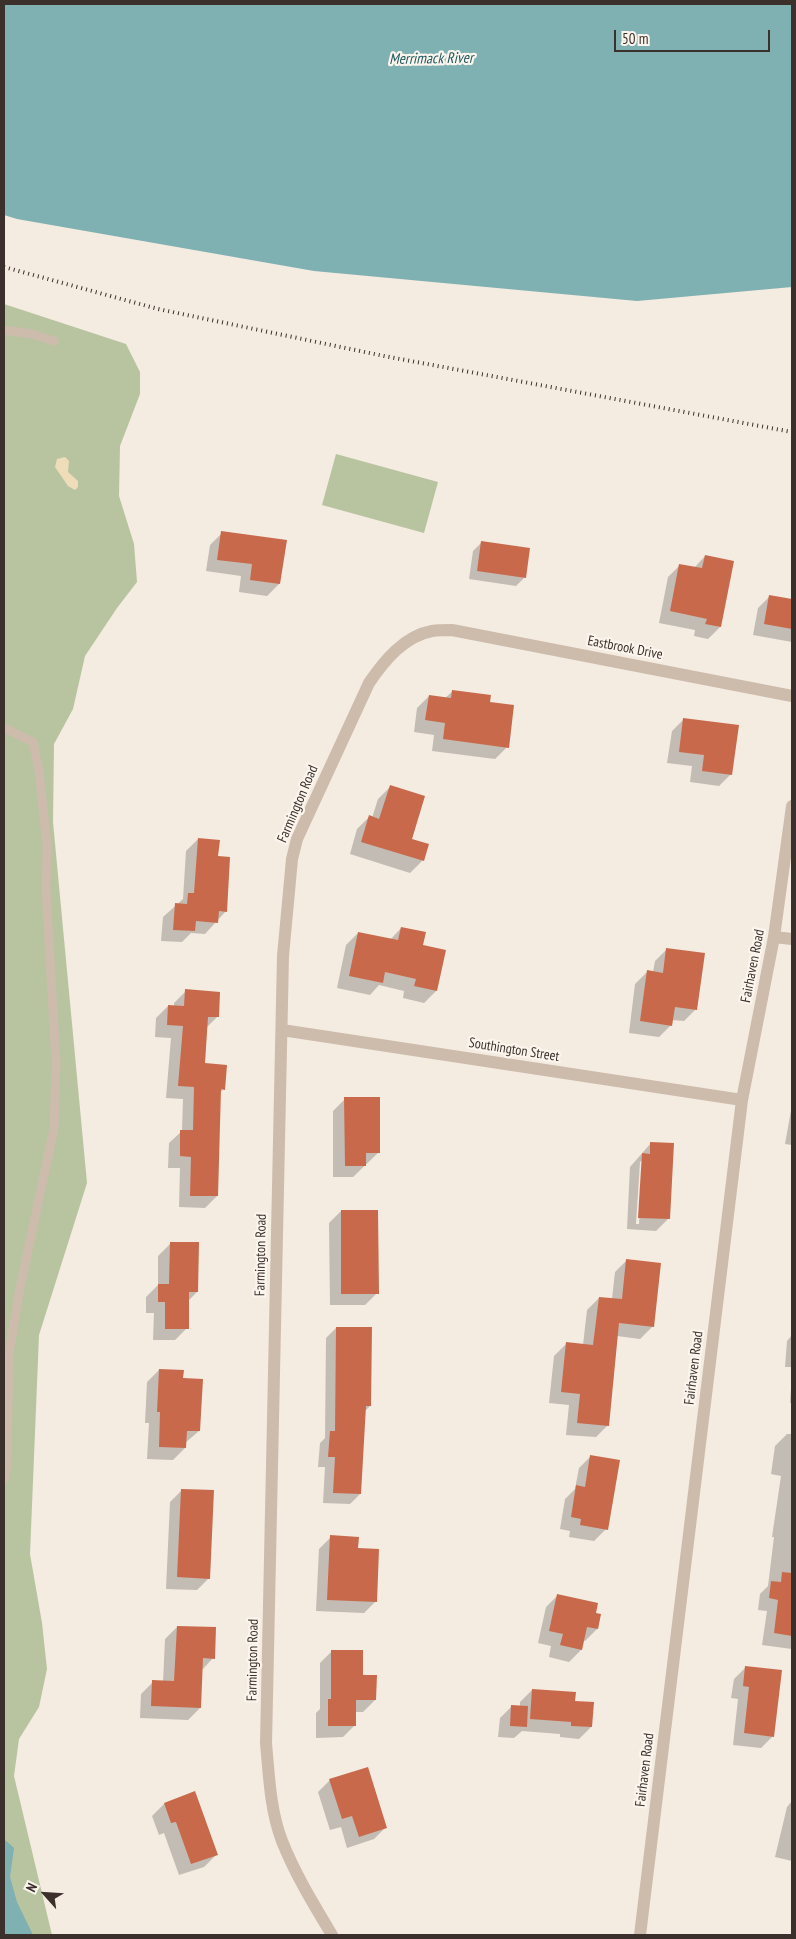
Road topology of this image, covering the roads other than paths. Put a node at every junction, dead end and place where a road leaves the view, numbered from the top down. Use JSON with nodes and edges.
{"nodes":[{"id":1,"x":4,"y":330,"type":"edge"},
{"id":2,"x":54,"y":340,"type":"dead end"},
{"id":3,"x":452,"y":630,"type":"joint"},
{"id":4,"x":792,"y":696,"type":"edge"},
{"id":5,"x":4,"y":728,"type":"edge"},
{"id":6,"x":792,"y":806,"type":"edge"},
{"id":7,"x":774,"y":937,"type":"junction"},
{"id":8,"x":792,"y":939,"type":"edge"},
{"id":9,"x":282,"y":1030,"type":"junction"},
{"id":10,"x":742,"y":1100,"type":"junction"},
{"id":11,"x":4,"y":1479,"type":"edge"},
{"id":12,"x":332,"y":1935,"type":"edge"},
{"id":13,"x":640,"y":1935,"type":"edge"}],
"edges":[{"from":1,"to":2,"type":"lane"},
{"from":3,"to":4,"type":"street","name":"Eastbrook Drive"},
{"from":3,"to":9,"type":"street","name":"Farmington Road"},
{"from":5,"to":11,"type":"lane"},
{"from":6,"to":7,"type":"street","name":"Fairhaven Road"},
{"from":7,"to":8,"type":"street"},
{"from":7,"to":10,"type":"street","name":"Fairhaven Road"},
{"from":9,"to":10,"type":"street","name":"Southington Street"},
{"from":9,"to":12,"type":"street","name":"Farmington Road"},
{"from":10,"to":13,"type":"street","name":"Fairhaven Road"}]}
